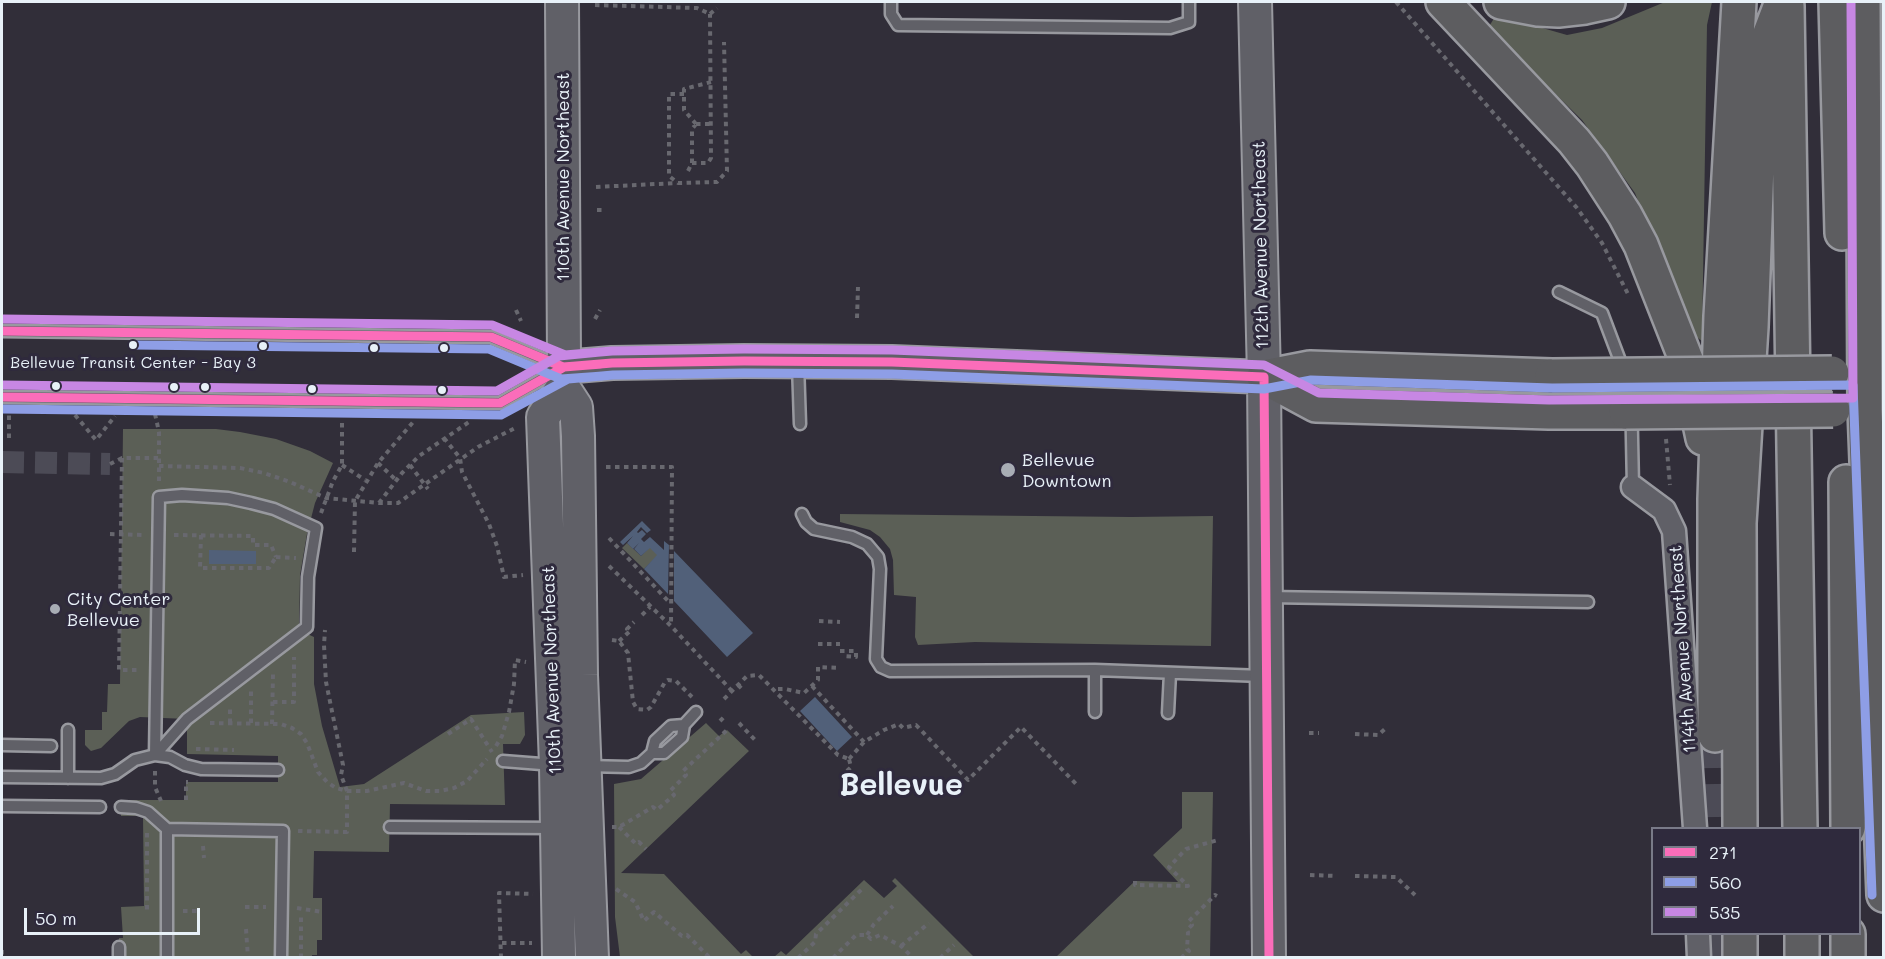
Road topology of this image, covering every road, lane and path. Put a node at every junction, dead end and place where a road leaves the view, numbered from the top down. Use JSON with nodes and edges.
{"nodes":[{"id":1,"x":562,"y":2,"type":"edge"},
{"id":2,"x":891,"y":2,"type":"edge"},
{"id":3,"x":1189,"y":2,"type":"edge"},
{"id":4,"x":1255,"y":2,"type":"edge"},
{"id":5,"x":1396,"y":2,"type":"edge"},
{"id":6,"x":1443,"y":2,"type":"edge"},
{"id":7,"x":1502,"y":2,"type":"edge"},
{"id":8,"x":1608,"y":2,"type":"edge"},
{"id":9,"x":1739,"y":2,"type":"edge"},
{"id":10,"x":1782,"y":2,"type":"edge"},
{"id":11,"x":1787,"y":2,"type":"edge"},
{"id":12,"x":1836,"y":2,"type":"edge"},
{"id":13,"x":1863,"y":2,"type":"edge"},
{"id":14,"x":595,"y":5,"type":"dead end"},
{"id":15,"x":717,"y":8,"type":"dead end"},
{"id":16,"x":710,"y":14,"type":"junction"},
{"id":17,"x":724,"y":42,"type":"dead end"},
{"id":18,"x":711,"y":82,"type":"junction"},
{"id":19,"x":684,"y":94,"type":"junction"},
{"id":20,"x":696,"y":124,"type":"junction"},
{"id":21,"x":711,"y":124,"type":"junction"},
{"id":22,"x":692,"y":163,"type":"junction"},
{"id":23,"x":688,"y":171,"type":"dead end"},
{"id":24,"x":678,"y":183,"type":"junction"},
{"id":25,"x":596,"y":188,"type":"dead end"},
{"id":26,"x":597,"y":210,"type":"dead end"},
{"id":27,"x":604,"y":210,"type":"dead end"},
{"id":28,"x":858,"y":287,"type":"dead end"},
{"id":29,"x":1559,"y":292,"type":"dead end"},
{"id":30,"x":1632,"y":303,"type":"dead end"},
{"id":31,"x":516,"y":310,"type":"dead end"},
{"id":32,"x":600,"y":310,"type":"dead end"},
{"id":33,"x":857,"y":318,"type":"dead end"},
{"id":34,"x":595,"y":319,"type":"dead end"},
{"id":35,"x":521,"y":321,"type":"dead end"},
{"id":36,"x":2,"y":331,"type":"edge"},
{"id":37,"x":798,"y":361,"type":"junction"},
{"id":38,"x":1847,"y":373,"type":"junction"},
{"id":39,"x":563,"y":374,"type":"junction"},
{"id":40,"x":1264,"y":377,"type":"junction"},
{"id":41,"x":2,"y":397,"type":"edge"},
{"id":42,"x":1848,"y":410,"type":"junction"},
{"id":43,"x":9,"y":414,"type":"dead end"},
{"id":44,"x":75,"y":416,"type":"dead end"},
{"id":45,"x":115,"y":416,"type":"dead end"},
{"id":46,"x":155,"y":417,"type":"dead end"},
{"id":47,"x":342,"y":420,"type":"dead end"},
{"id":48,"x":414,"y":421,"type":"dead end"},
{"id":49,"x":469,"y":422,"type":"dead end"},
{"id":50,"x":800,"y":424,"type":"dead end"},
{"id":51,"x":515,"y":429,"type":"dead end"},
{"id":52,"x":1666,"y":435,"type":"dead end"},
{"id":53,"x":9,"y":438,"type":"dead end"},
{"id":54,"x":444,"y":438,"type":"junction"},
{"id":55,"x":122,"y":458,"type":"junction"},
{"id":56,"x":159,"y":458,"type":"junction"},
{"id":57,"x":460,"y":458,"type":"junction"},
{"id":58,"x":378,"y":463,"type":"junction"},
{"id":59,"x":110,"y":464,"type":"tunnel mouth"},
{"id":60,"x":342,"y":465,"type":"junction"},
{"id":61,"x":410,"y":465,"type":"junction"},
{"id":62,"x":606,"y":467,"type":"dead end"},
{"id":63,"x":365,"y":480,"type":"junction"},
{"id":64,"x":396,"y":480,"type":"junction"},
{"id":65,"x":424,"y":484,"type":"junction"},
{"id":66,"x":1633,"y":487,"type":"joint"},
{"id":67,"x":428,"y":489,"type":"dead end"},
{"id":68,"x":326,"y":498,"type":"junction"},
{"id":69,"x":1715,"y":499,"type":"junction"},
{"id":70,"x":355,"y":501,"type":"junction"},
{"id":71,"x":379,"y":503,"type":"junction"},
{"id":72,"x":1664,"y":510,"type":"junction"},
{"id":73,"x":802,"y":514,"type":"dead end"},
{"id":74,"x":110,"y":534,"type":"dead end"},
{"id":75,"x":121,"y":535,"type":"junction"},
{"id":76,"x":158,"y":535,"type":"junction"},
{"id":77,"x":201,"y":535,"type":"junction"},
{"id":78,"x":609,"y":538,"type":"dead end"},
{"id":79,"x":354,"y":552,"type":"dead end"},
{"id":80,"x":609,"y":567,"type":"dead end"},
{"id":81,"x":513,"y":575,"type":"dead end"},
{"id":82,"x":1265,"y":597,"type":"junction"},
{"id":83,"x":1588,"y":602,"type":"dead end"},
{"id":84,"x":671,"y":603,"type":"junction"},
{"id":85,"x":650,"y":607,"type":"junction"},
{"id":86,"x":642,"y":615,"type":"dead end"},
{"id":87,"x":819,"y":621,"type":"dead end"},
{"id":88,"x":634,"y":622,"type":"dead end"},
{"id":89,"x":840,"y":622,"type":"dead end"},
{"id":90,"x":671,"y":626,"type":"junction"},
{"id":91,"x":307,"y":627,"type":"junction"},
{"id":92,"x":295,"y":636,"type":"junction"},
{"id":93,"x":612,"y":640,"type":"dead end"},
{"id":94,"x":619,"y":641,"type":"junction"},
{"id":95,"x":818,"y":644,"type":"dead end"},
{"id":96,"x":840,"y":644,"type":"dead end"},
{"id":97,"x":840,"y":651,"type":"dead end"},
{"id":98,"x":843,"y":656,"type":"dead end"},
{"id":99,"x":530,"y":663,"type":"dead end"},
{"id":100,"x":840,"y":668,"type":"dead end"},
{"id":101,"x":252,"y":669,"type":"junction"},
{"id":102,"x":156,"y":670,"type":"junction"},
{"id":103,"x":1095,"y":670,"type":"junction"},
{"id":104,"x":1170,"y":673,"type":"junction"},
{"id":105,"x":1266,"y":677,"type":"junction"},
{"id":106,"x":738,"y":685,"type":"junction"},
{"id":107,"x":812,"y":686,"type":"junction"},
{"id":108,"x":778,"y":689,"type":"dead end"},
{"id":109,"x":743,"y":690,"type":"dead end"},
{"id":110,"x":732,"y":691,"type":"junction"},
{"id":111,"x":724,"y":699,"type":"dead end"},
{"id":112,"x":697,"y":707,"type":"joint"},
{"id":113,"x":1095,"y":712,"type":"dead end"},
{"id":114,"x":1168,"y":713,"type":"dead end"},
{"id":115,"x":725,"y":716,"type":"dead end"},
{"id":116,"x":720,"y":721,"type":"dead end"},
{"id":117,"x":230,"y":723,"type":"dead end"},
{"id":118,"x":251,"y":723,"type":"junction"},
{"id":119,"x":739,"y":723,"type":"dead end"},
{"id":120,"x":272,"y":724,"type":"junction"},
{"id":121,"x":1386,"y":728,"type":"dead end"},
{"id":122,"x":68,"y":730,"type":"dead end"},
{"id":123,"x":727,"y":730,"type":"dead end"},
{"id":124,"x":1309,"y":733,"type":"dead end"},
{"id":125,"x":1319,"y":733,"type":"dead end"},
{"id":126,"x":448,"y":734,"type":"dead end"},
{"id":127,"x":1355,"y":734,"type":"dead end"},
{"id":128,"x":1715,"y":735,"type":"tunnel mouth"},
{"id":129,"x":758,"y":742,"type":"dead end"},
{"id":130,"x":864,"y":742,"type":"junction"},
{"id":131,"x":2,"y":745,"type":"edge"},
{"id":132,"x":51,"y":746,"type":"dead end"},
{"id":133,"x":187,"y":749,"type":"dead end"},
{"id":134,"x":234,"y":750,"type":"dead end"},
{"id":135,"x":492,"y":753,"type":"junction"},
{"id":136,"x":155,"y":755,"type":"junction"},
{"id":137,"x":849,"y":759,"type":"junction"},
{"id":138,"x":503,"y":761,"type":"dead end"},
{"id":139,"x":571,"y":766,"type":"junction"},
{"id":140,"x":278,"y":770,"type":"dead end"},
{"id":141,"x":847,"y":771,"type":"dead end"},
{"id":142,"x":2,"y":777,"type":"edge"},
{"id":143,"x":68,"y":778,"type":"junction"},
{"id":144,"x":198,"y":782,"type":"dead end"},
{"id":145,"x":1077,"y":785,"type":"dead end"},
{"id":146,"x":347,"y":791,"type":"junction"},
{"id":147,"x":162,"y":800,"type":"dead end"},
{"id":148,"x":186,"y":800,"type":"dead end"},
{"id":149,"x":2,"y":806,"type":"edge"},
{"id":150,"x":100,"y":807,"type":"dead end"},
{"id":151,"x":121,"y":807,"type":"dead end"},
{"id":152,"x":390,"y":827,"type":"dead end"},
{"id":153,"x":1695,"y":827,"type":"edge"},
{"id":154,"x":1740,"y":827,"type":"edge"},
{"id":155,"x":1800,"y":827,"type":"edge"},
{"id":156,"x":1848,"y":827,"type":"edge"},
{"id":157,"x":558,"y":828,"type":"junction"},
{"id":158,"x":167,"y":829,"type":"junction"},
{"id":159,"x":302,"y":831,"type":"dead end"},
{"id":160,"x":1218,"y":840,"type":"dead end"},
{"id":161,"x":646,"y":849,"type":"dead end"},
{"id":162,"x":1310,"y":875,"type":"dead end"},
{"id":163,"x":1336,"y":876,"type":"dead end"},
{"id":164,"x":1355,"y":876,"type":"dead end"},
{"id":165,"x":1135,"y":881,"type":"dead end"},
{"id":166,"x":615,"y":888,"type":"dead end"},
{"id":167,"x":862,"y":889,"type":"dead end"},
{"id":168,"x":538,"y":895,"type":"dead end"},
{"id":169,"x":1415,"y":895,"type":"dead end"},
{"id":170,"x":1884,"y":895,"type":"edge"},
{"id":171,"x":1217,"y":896,"type":"dead end"},
{"id":172,"x":893,"y":906,"type":"dead end"},
{"id":173,"x":322,"y":912,"type":"dead end"},
{"id":174,"x":928,"y":922,"type":"dead end"},
{"id":175,"x":246,"y":929,"type":"dead end"},
{"id":176,"x":867,"y":935,"type":"junction"},
{"id":177,"x":1698,"y":935,"type":"edge"},
{"id":178,"x":1740,"y":935,"type":"edge"},
{"id":179,"x":1802,"y":935,"type":"edge"},
{"id":180,"x":1848,"y":935,"type":"edge"},
{"id":181,"x":502,"y":943,"type":"junction"},
{"id":182,"x":954,"y":945,"type":"dead end"},
{"id":183,"x":901,"y":946,"type":"junction"},
{"id":184,"x":2,"y":950,"type":"edge"},
{"id":185,"x":549,"y":950,"type":"edge"},
{"id":186,"x":2,"y":957,"type":"edge"},
{"id":187,"x":167,"y":957,"type":"edge"},
{"id":188,"x":248,"y":957,"type":"edge"},
{"id":189,"x":281,"y":957,"type":"edge"},
{"id":190,"x":301,"y":957,"type":"edge"},
{"id":191,"x":501,"y":957,"type":"edge"},
{"id":192,"x":592,"y":957,"type":"edge"},
{"id":193,"x":710,"y":957,"type":"edge"},
{"id":194,"x":798,"y":957,"type":"edge"},
{"id":195,"x":832,"y":957,"type":"edge"},
{"id":196,"x":913,"y":957,"type":"edge"},
{"id":197,"x":940,"y":957,"type":"edge"},
{"id":198,"x":1181,"y":957,"type":"edge"},
{"id":199,"x":1269,"y":957,"type":"edge"},
{"id":200,"x":1699,"y":957,"type":"edge"},
{"id":201,"x":1740,"y":957,"type":"edge"},
{"id":202,"x":1802,"y":957,"type":"edge"},
{"id":203,"x":1848,"y":957,"type":"edge"}],
"edges":[{"from":1,"to":39,"type":"street","name":"110th Avenue Northeast"},
{"from":2,"to":3,"type":"lane"},
{"from":4,"to":40,"type":"street","name":"112th Avenue Northeast"},
{"from":5,"to":30,"type":"path"},
{"from":6,"to":69,"type":"highway"},
{"from":7,"to":8,"type":"highway"},
{"from":9,"to":69,"type":"highway"},
{"from":10,"to":154,"type":"highway"},
{"from":11,"to":155,"type":"highway"},
{"from":12,"to":38,"type":"highway"},
{"from":13,"to":38,"type":"highway"},
{"from":14,"to":16,"type":"path"},
{"from":15,"to":16,"type":"path"},
{"from":16,"to":18,"type":"path"},
{"from":17,"to":24,"type":"path"},
{"from":18,"to":19,"type":"path"},
{"from":18,"to":21,"type":"path"},
{"from":19,"to":20,"type":"path"},
{"from":19,"to":24,"type":"path"},
{"from":20,"to":21,"type":"path"},
{"from":20,"to":22,"type":"path"},
{"from":21,"to":22,"type":"path"},
{"from":22,"to":23,"type":"path"},
{"from":24,"to":25,"type":"path"},
{"from":26,"to":27,"type":"path"},
{"from":28,"to":33,"type":"path"},
{"from":29,"to":66,"type":"lane"},
{"from":31,"to":35,"type":"path"},
{"from":32,"to":34,"type":"path"},
{"from":36,"to":39,"type":"lane"},
{"from":37,"to":39,"type":"street"},
{"from":37,"to":40,"type":"street"},
{"from":37,"to":50,"type":"lane"},
{"from":38,"to":40,"type":"highway","bridge":true},
{"from":38,"to":42,"type":"highway"},
{"from":39,"to":41,"type":"lane"},
{"from":39,"to":139,"type":"street","name":"110th Avenue Northeast"},
{"from":39,"to":139,"type":"street","name":"110th Avenue Northeast"},
{"from":40,"to":42,"type":"highway","bridge":true},
{"from":40,"to":82,"type":"street","name":"112th Avenue Northeast"},
{"from":42,"to":156,"type":"highway"},
{"from":42,"to":170,"type":"highway"},
{"from":43,"to":53,"type":"path"},
{"from":44,"to":45,"type":"path"},
{"from":46,"to":56,"type":"path"},
{"from":47,"to":60,"type":"path"},
{"from":48,"to":58,"type":"path"},
{"from":49,"to":54,"type":"path"},
{"from":51,"to":57,"type":"path"},
{"from":52,"to":72,"type":"path"},
{"from":54,"to":57,"type":"path"},
{"from":54,"to":61,"type":"path"},
{"from":55,"to":56,"type":"path"},
{"from":55,"to":59,"type":"path"},
{"from":55,"to":75,"type":"path"},
{"from":56,"to":68,"type":"path"},
{"from":57,"to":65,"type":"path"},
{"from":57,"to":81,"type":"path"},
{"from":58,"to":63,"type":"path"},
{"from":58,"to":64,"type":"path"},
{"from":60,"to":63,"type":"path"},
{"from":60,"to":68,"type":"path"},
{"from":61,"to":64,"type":"path"},
{"from":61,"to":65,"type":"path"},
{"from":62,"to":84,"type":"path"},
{"from":63,"to":70,"type":"path"},
{"from":64,"to":71,"type":"path"},
{"from":65,"to":67,"type":"path"},
{"from":65,"to":71,"type":"path"},
{"from":66,"to":72,"type":"street"},
{"from":68,"to":70,"type":"path"},
{"from":69,"to":128,"type":"highway"},
{"from":70,"to":71,"type":"path"},
{"from":70,"to":79,"type":"path"},
{"from":72,"to":153,"type":"street","name":"114th Avenue Northeast"},
{"from":73,"to":103,"type":"lane"},
{"from":74,"to":75,"type":"path"},
{"from":75,"to":76,"type":"path"},
{"from":75,"to":102,"type":"path"},
{"from":76,"to":77,"type":"path"},
{"from":76,"to":91,"type":"lane"},
{"from":76,"to":102,"type":"lane"},
{"from":77,"to":77,"type":"path"},
{"from":78,"to":84,"type":"path"},
{"from":80,"to":85,"type":"path"},
{"from":82,"to":83,"type":"lane"},
{"from":82,"to":105,"type":"street","name":"112th Avenue Northeast"},
{"from":84,"to":90,"type":"path"},
{"from":85,"to":86,"type":"path"},
{"from":85,"to":90,"type":"path"},
{"from":87,"to":89,"type":"path"},
{"from":88,"to":94,"type":"path"},
{"from":90,"to":110,"type":"path"},
{"from":91,"to":92,"type":"lane"},
{"from":91,"to":146,"type":"path"},
{"from":92,"to":101,"type":"lane"},
{"from":92,"to":120,"type":"path"},
{"from":93,"to":94,"type":"path"},
{"from":94,"to":112,"type":"path"},
{"from":95,"to":96,"type":"path"},
{"from":97,"to":98,"type":"path"},
{"from":99,"to":135,"type":"path"},
{"from":100,"to":107,"type":"path"},
{"from":101,"to":118,"type":"path"},
{"from":101,"to":136,"type":"lane"},
{"from":102,"to":136,"type":"lane"},
{"from":103,"to":104,"type":"lane"},
{"from":103,"to":113,"type":"lane"},
{"from":104,"to":105,"type":"lane"},
{"from":104,"to":114,"type":"lane"},
{"from":105,"to":199,"type":"street","name":"112th Avenue Northeast"},
{"from":106,"to":109,"type":"path"},
{"from":106,"to":110,"type":"path"},
{"from":106,"to":137,"type":"path"},
{"from":107,"to":108,"type":"path"},
{"from":107,"to":130,"type":"path"},
{"from":110,"to":111,"type":"path"},
{"from":112,"to":139,"type":"lane"},
{"from":115,"to":116,"type":"path"},
{"from":117,"to":118,"type":"path"},
{"from":118,"to":120,"type":"path"},
{"from":119,"to":129,"type":"path"},
{"from":120,"to":146,"type":"path"},
{"from":121,"to":127,"type":"path"},
{"from":122,"to":143,"type":"lane"},
{"from":123,"to":161,"type":"path"},
{"from":124,"to":125,"type":"path"},
{"from":126,"to":135,"type":"path"},
{"from":130,"to":137,"type":"path"},
{"from":130,"to":145,"type":"path"},
{"from":131,"to":132,"type":"lane"},
{"from":133,"to":134,"type":"path"},
{"from":135,"to":146,"type":"path"},
{"from":136,"to":140,"type":"lane"},
{"from":136,"to":143,"type":"lane"},
{"from":136,"to":147,"type":"path"},
{"from":137,"to":141,"type":"path"},
{"from":138,"to":139,"type":"lane"},
{"from":139,"to":157,"type":"street","name":"110th Avenue Northeast"},
{"from":139,"to":192,"type":"street","name":"110th Avenue Northeast"},
{"from":142,"to":143,"type":"lane"},
{"from":144,"to":148,"type":"path"},
{"from":146,"to":159,"type":"path"},
{"from":149,"to":150,"type":"lane"},
{"from":151,"to":158,"type":"lane"},
{"from":152,"to":157,"type":"lane"},
{"from":157,"to":185,"type":"street","name":"110th Avenue Northeast"},
{"from":158,"to":187,"type":"lane"},
{"from":158,"to":189,"type":"lane"},
{"from":160,"to":165,"type":"path"},
{"from":162,"to":163,"type":"path"},
{"from":164,"to":169,"type":"path"},
{"from":166,"to":193,"type":"path"},
{"from":167,"to":194,"type":"path"},
{"from":168,"to":181,"type":"path"},
{"from":171,"to":198,"type":"path"},
{"from":172,"to":176,"type":"path"},
{"from":173,"to":190,"type":"path"},
{"from":174,"to":183,"type":"path"},
{"from":175,"to":188,"type":"path"},
{"from":176,"to":183,"type":"path"},
{"from":176,"to":195,"type":"path"},
{"from":177,"to":200,"type":"street"},
{"from":178,"to":201,"type":"highway"},
{"from":179,"to":202,"type":"highway"},
{"from":180,"to":203,"type":"highway"},
{"from":181,"to":185,"type":"path"},
{"from":181,"to":191,"type":"path"},
{"from":182,"to":197,"type":"path"},
{"from":183,"to":196,"type":"path"},
{"from":184,"to":186,"type":"path"}]}
